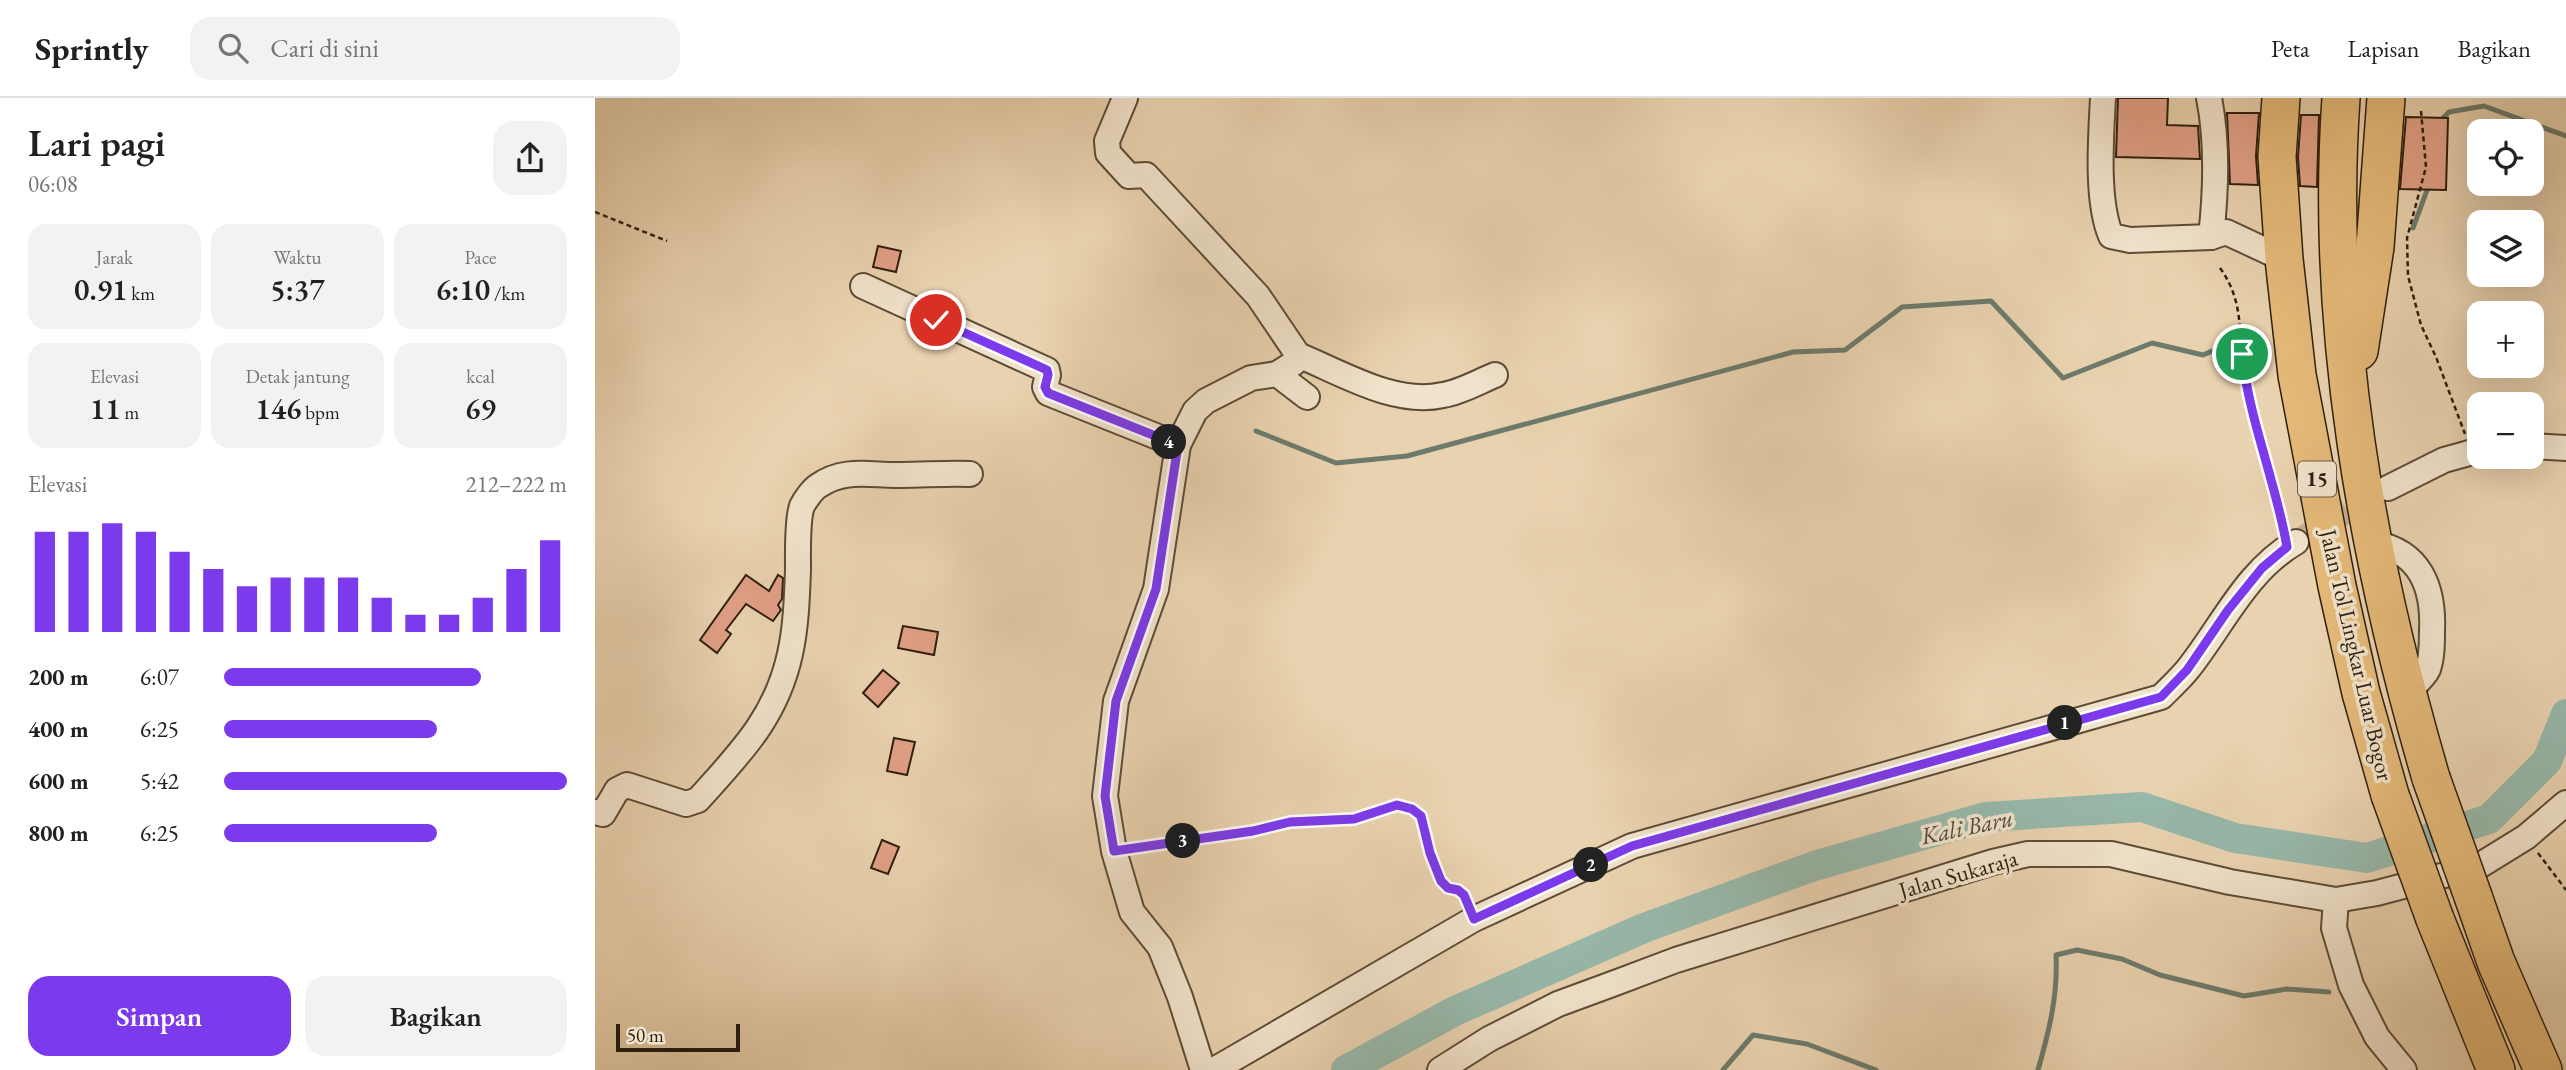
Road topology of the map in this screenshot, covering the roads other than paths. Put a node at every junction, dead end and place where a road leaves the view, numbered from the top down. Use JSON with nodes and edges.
{"nodes":[{"id":1,"x":1125,"y":98,"type":"edge"},
{"id":2,"x":2103,"y":98,"type":"edge"},
{"id":3,"x":2209,"y":98,"type":"edge"},
{"id":4,"x":2281,"y":98,"type":"edge"},
{"id":5,"x":2341,"y":98,"type":"edge"},
{"id":6,"x":2386,"y":98,"type":"edge"},
{"id":7,"x":2210,"y":237,"type":"junction"},
{"id":8,"x":2284,"y":259,"type":"junction"},
{"id":9,"x":863,"y":286,"type":"dead end"},
{"id":10,"x":1298,"y":355,"type":"junction"},
{"id":11,"x":1277,"y":374,"type":"junction"},
{"id":12,"x":1495,"y":376,"type":"dead end"},
{"id":13,"x":1307,"y":397,"type":"dead end"},
{"id":14,"x":2351,"y":399,"type":"junction"},
{"id":15,"x":1178,"y":445,"type":"junction"},
{"id":16,"x":2544,"y":447,"type":"edge"},
{"id":17,"x":2566,"y":448,"type":"edge"},
{"id":18,"x":2467,"y":453,"type":"edge"},
{"id":19,"x":970,"y":474,"type":"dead end"},
{"id":20,"x":2388,"y":488,"type":"tunnel mouth"},
{"id":21,"x":2292,"y":544,"type":"tunnel mouth"},
{"id":22,"x":2566,"y":803,"type":"edge"},
{"id":23,"x":595,"y":813,"type":"edge"},
{"id":24,"x":2336,"y":900,"type":"junction"},
{"id":25,"x":1203,"y":1070,"type":"edge"},
{"id":26,"x":1214,"y":1070,"type":"edge"},
{"id":27,"x":1440,"y":1070,"type":"edge"},
{"id":28,"x":2404,"y":1070,"type":"edge"},
{"id":29,"x":2496,"y":1070,"type":"edge"},
{"id":30,"x":2543,"y":1070,"type":"edge"}],
"edges":[{"from":1,"to":10,"type":"street"},
{"from":2,"to":7,"type":"street"},
{"from":3,"to":7,"type":"street"},
{"from":4,"to":8,"type":"highway","name":"Jalan Tol Lingkar Luar Bogor","number":"15"},
{"from":5,"to":14,"type":"highway","name":"Jalan Tol Lingkar Luar Bogor","number":"15"},
{"from":6,"to":14,"type":"highway"},
{"from":7,"to":8,"type":"street"},
{"from":8,"to":29,"type":"highway","name":"Jalan Tol Lingkar Luar Bogor","number":"15","bridge":true},
{"from":9,"to":15,"type":"street"},
{"from":10,"to":11,"type":"street"},
{"from":10,"to":12,"type":"street"},
{"from":11,"to":13,"type":"street"},
{"from":11,"to":15,"type":"street"},
{"from":14,"to":30,"type":"highway","name":"Jalan Tol Lingkar Luar Bogor","number":"15","bridge":true},
{"from":15,"to":25,"type":"street"},
{"from":16,"to":17,"type":"street"},
{"from":18,"to":20,"type":"street"},
{"from":19,"to":23,"type":"street"},
{"from":21,"to":26,"type":"street"},
{"from":22,"to":24,"type":"street","name":"Jalan Sukaraja"},
{"from":24,"to":27,"type":"street","name":"Jalan Sukaraja"},
{"from":24,"to":28,"type":"street"}]}
